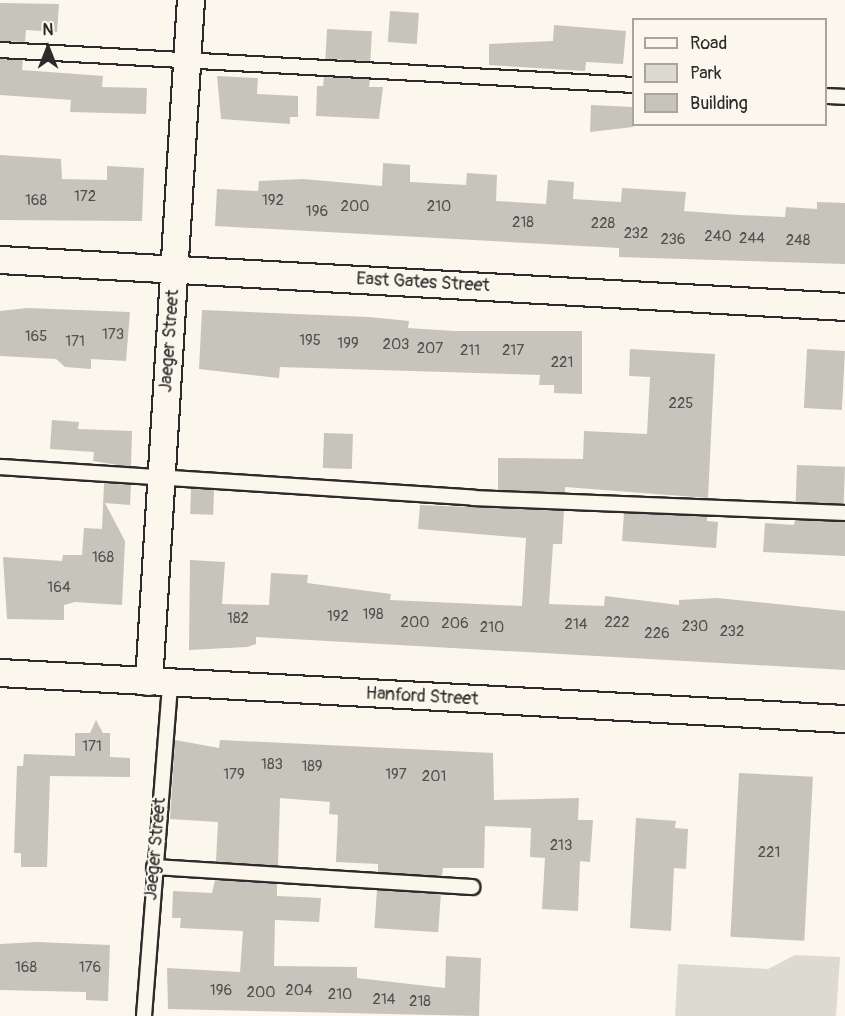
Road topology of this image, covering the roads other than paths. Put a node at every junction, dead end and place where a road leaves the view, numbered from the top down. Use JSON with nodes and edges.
{"nodes":[{"id":1,"x":191,"y":0,"type":"edge"},
{"id":2,"x":0,"y":50,"type":"edge"},
{"id":3,"x":188,"y":59,"type":"junction"},
{"id":4,"x":632,"y":85,"type":"edge"},
{"id":5,"x":827,"y":96,"type":"edge"},
{"id":6,"x":845,"y":97,"type":"edge"},
{"id":7,"x":0,"y":260,"type":"edge"},
{"id":8,"x":175,"y":269,"type":"junction"},
{"id":9,"x":845,"y":307,"type":"edge"},
{"id":10,"x":0,"y":467,"type":"edge"},
{"id":11,"x":162,"y":476,"type":"junction"},
{"id":12,"x":845,"y":513,"type":"edge"},
{"id":13,"x":0,"y":673,"type":"edge"},
{"id":14,"x":159,"y":682,"type":"junction"},
{"id":15,"x":845,"y":719,"type":"edge"},
{"id":16,"x":154,"y":867,"type":"junction"},
{"id":17,"x":472,"y":887,"type":"dead end"},
{"id":18,"x":144,"y":1016,"type":"edge"}],
"edges":[{"from":1,"to":3,"type":"street","name":"Jaeger Street"},
{"from":2,"to":3,"type":"lane"},
{"from":3,"to":4,"type":"lane"},
{"from":3,"to":8,"type":"street","name":"Jaeger Street"},
{"from":5,"to":6,"type":"lane"},
{"from":7,"to":8,"type":"street","name":"East Gates Street"},
{"from":8,"to":9,"type":"street","name":"East Gates Street"},
{"from":8,"to":11,"type":"street","name":"Jaeger Street"},
{"from":10,"to":11,"type":"lane"},
{"from":11,"to":12,"type":"lane"},
{"from":11,"to":14,"type":"street","name":"Jaeger Street"},
{"from":13,"to":14,"type":"street","name":"Hanford Street"},
{"from":14,"to":15,"type":"street","name":"Hanford Street"},
{"from":14,"to":16,"type":"lane","name":"Jaeger Street"},
{"from":16,"to":17,"type":"lane"},
{"from":16,"to":18,"type":"lane","name":"Jaeger Street"}]}
